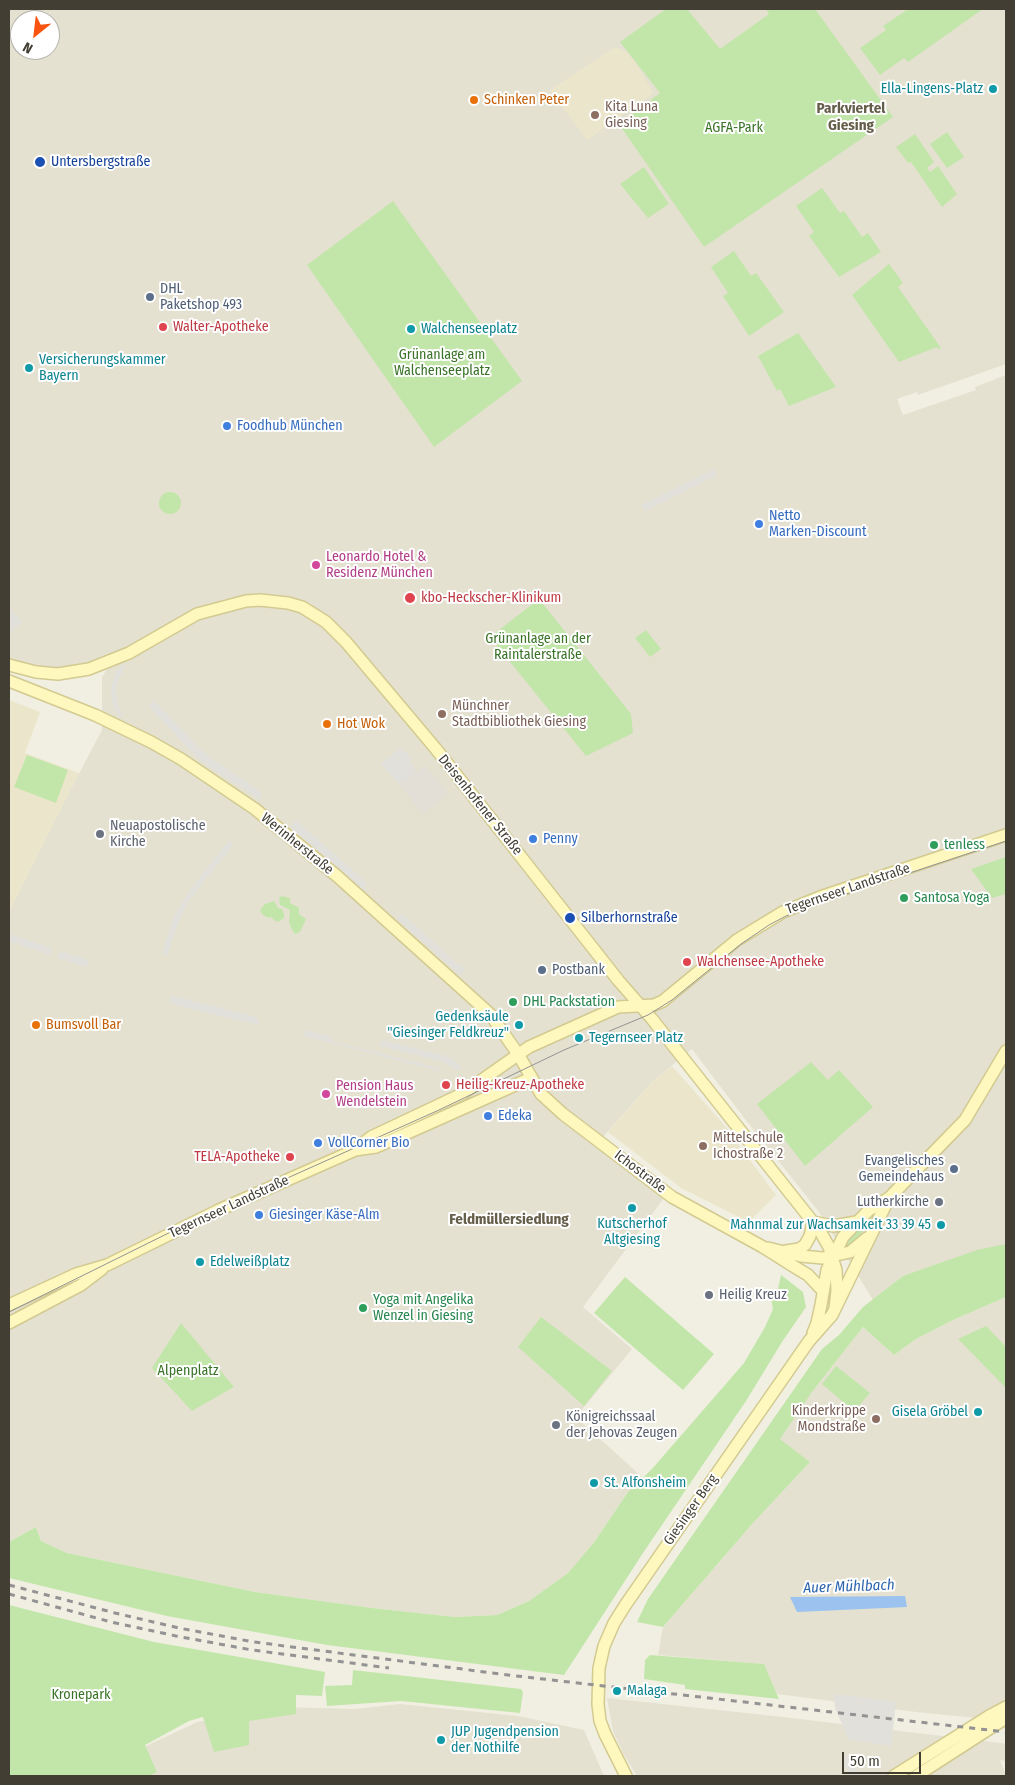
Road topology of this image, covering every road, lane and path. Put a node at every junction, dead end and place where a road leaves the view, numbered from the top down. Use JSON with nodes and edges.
{"nodes":[{"id":1,"x":9,"y":665,"type":"edge"},
{"id":2,"x":9,"y":681,"type":"edge"},
{"id":3,"x":1006,"y":835,"type":"edge"},
{"id":4,"x":640,"y":1006,"type":"junction"},
{"id":5,"x":1006,"y":1050,"type":"edge"},
{"id":6,"x":518,"y":1054,"type":"junction"},
{"id":7,"x":531,"y":1078,"type":"junction"},
{"id":8,"x":353,"y":1151,"type":"junction"},
{"id":9,"x":889,"y":1198,"type":"junction"},
{"id":10,"x":858,"y":1221,"type":"junction"},
{"id":11,"x":813,"y":1222,"type":"junction"},
{"id":12,"x":870,"y":1234,"type":"junction"},
{"id":13,"x":763,"y":1247,"type":"junction"},
{"id":14,"x":786,"y":1251,"type":"junction"},
{"id":15,"x":832,"y":1256,"type":"junction"},
{"id":16,"x":107,"y":1265,"type":"junction"},
{"id":17,"x":823,"y":1292,"type":"junction"},
{"id":18,"x":9,"y":1305,"type":"edge"},
{"id":19,"x":835,"y":1309,"type":"junction"},
{"id":20,"x":9,"y":1323,"type":"edge"},
{"id":21,"x":809,"y":1341,"type":"junction"},
{"id":22,"x":1006,"y":1707,"type":"edge"},
{"id":23,"x":1006,"y":1718,"type":"edge"},
{"id":24,"x":626,"y":1776,"type":"edge"},
{"id":25,"x":894,"y":1776,"type":"edge"},
{"id":26,"x":916,"y":1776,"type":"edge"}],
"edges":[{"from":1,"to":4,"type":"main road","name":"Deisenhofener Straße"},
{"from":2,"to":6,"type":"main road","name":"Werinherstraße"},
{"from":3,"to":4,"type":"main road","name":"Tegernseer Landstraße"},
{"from":4,"to":6,"type":"main road","name":"Tegernseer Landstraße"},
{"from":4,"to":11,"type":"main road"},
{"from":5,"to":9,"type":"main road"},
{"from":6,"to":7,"type":"main road","name":"Werinherstraße"},
{"from":6,"to":8,"type":"main road","name":"Tegernseer Landstraße"},
{"from":7,"to":8,"type":"main road","name":"Tegernseer Landstraße"},
{"from":7,"to":13,"type":"main road","name":"Ichostraße"},
{"from":8,"to":16,"type":"main road","name":"Tegernseer Landstraße"},
{"from":9,"to":10,"type":"main road","name":"Giesinger Berg"},
{"from":9,"to":12,"type":"main road","name":"Giesinger Berg"},
{"from":10,"to":11,"type":"main road"},
{"from":10,"to":15,"type":"main road","name":"Giesinger Berg"},
{"from":11,"to":14,"type":"main road"},
{"from":11,"to":15,"type":"main road"},
{"from":12,"to":15,"type":"main road","name":"Ichostraße"},
{"from":12,"to":19,"type":"main road","name":"Giesinger Berg"},
{"from":13,"to":14,"type":"main road","name":"Ichostraße"},
{"from":13,"to":17,"type":"main road","name":"Ichostraße"},
{"from":14,"to":15,"type":"main road","name":"Ichostraße"},
{"from":15,"to":17,"type":"main road","name":"Giesinger Berg"},
{"from":15,"to":19,"type":"main road"},
{"from":16,"to":18,"type":"main road","name":"Tegernseer Landstraße"},
{"from":16,"to":20,"type":"main road","name":"Tegernseer Landstraße"},
{"from":17,"to":21,"type":"main road","name":"Giesinger Berg"},
{"from":19,"to":21,"type":"main road","name":"Giesinger Berg"},
{"from":21,"to":24,"type":"main road","name":"Giesinger Berg"},
{"from":22,"to":25,"type":"main road"},
{"from":23,"to":26,"type":"main road"}]}
